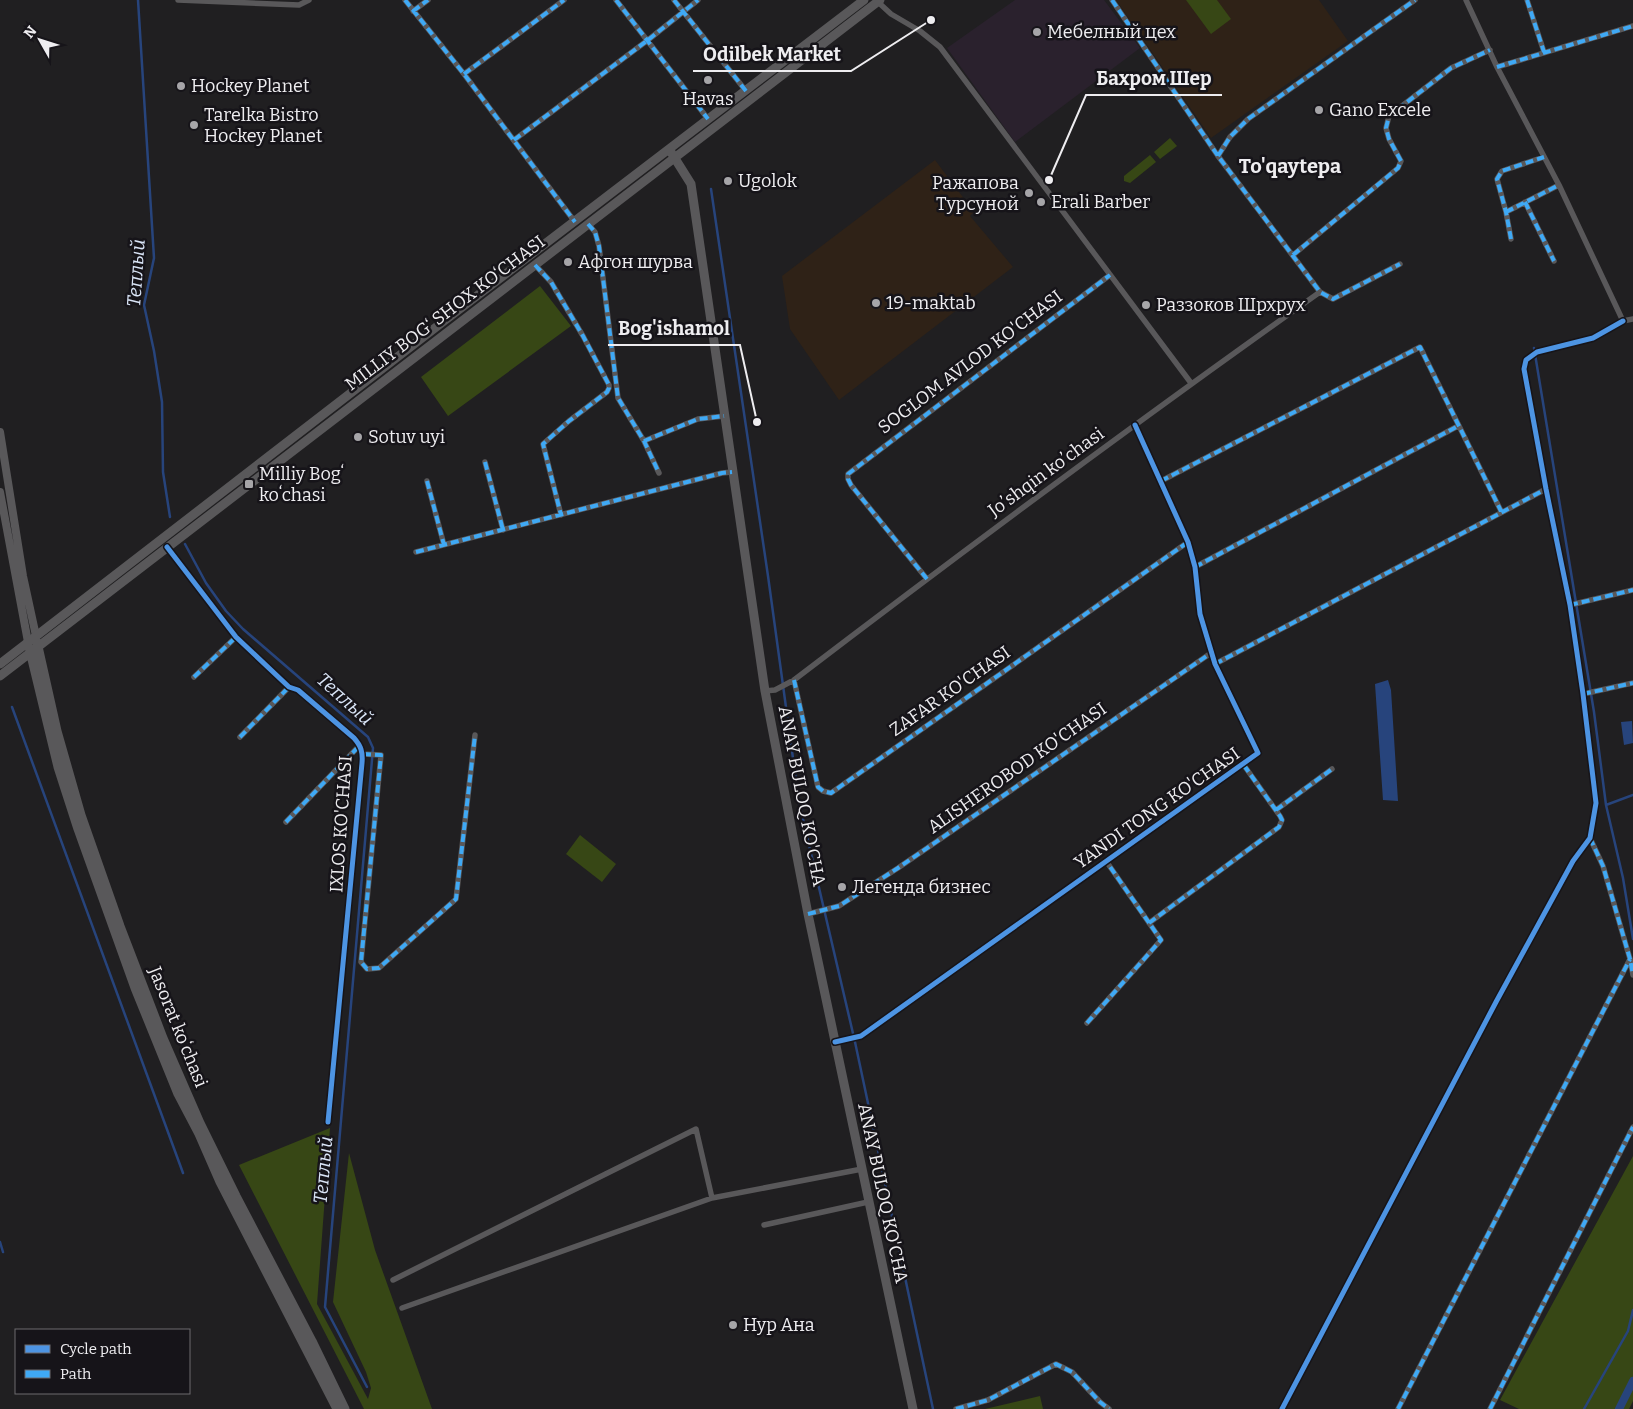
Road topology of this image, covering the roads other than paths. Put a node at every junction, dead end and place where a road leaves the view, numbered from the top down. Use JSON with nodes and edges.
{"nodes":[{"id":1,"x":178,"y":0,"type":"edge"},
{"id":2,"x":309,"y":0,"type":"edge"},
{"id":3,"x":404,"y":0,"type":"edge"},
{"id":4,"x":428,"y":0,"type":"edge"},
{"id":5,"x":564,"y":0,"type":"edge"},
{"id":6,"x":616,"y":0,"type":"edge"},
{"id":7,"x":674,"y":0,"type":"edge"},
{"id":8,"x":698,"y":0,"type":"edge"},
{"id":9,"x":864,"y":0,"type":"edge"},
{"id":10,"x":1112,"y":0,"type":"edge"},
{"id":11,"x":1415,"y":0,"type":"edge"},
{"id":12,"x":1466,"y":0,"type":"edge"},
{"id":13,"x":1528,"y":0,"type":"edge"},
{"id":14,"x":879,"y":1,"type":"edge"},
{"id":15,"x":413,"y":11,"type":"junction"},
{"id":16,"x":683,"y":11,"type":"junction"},
{"id":17,"x":1633,"y":26,"type":"edge"},
{"id":18,"x":648,"y":40,"type":"junction"},
{"id":19,"x":1490,"y":50,"type":"junction"},
{"id":20,"x":1544,"y":52,"type":"junction"},
{"id":21,"x":1497,"y":67,"type":"junction"},
{"id":22,"x":464,"y":74,"type":"junction"},
{"id":23,"x":746,"y":90,"type":"junction"},
{"id":24,"x":708,"y":119,"type":"junction"},
{"id":25,"x":514,"y":140,"type":"junction"},
{"id":26,"x":669,"y":149,"type":"junction"},
{"id":27,"x":1218,"y":156,"type":"junction"},
{"id":28,"x":675,"y":157,"type":"junction"},
{"id":29,"x":1544,"y":157,"type":"junction"},
{"id":30,"x":1559,"y":185,"type":"junction"},
{"id":31,"x":1525,"y":202,"type":"junction"},
{"id":32,"x":1506,"y":212,"type":"junction"},
{"id":33,"x":575,"y":222,"type":"junction"},
{"id":34,"x":588,"y":224,"type":"junction"},
{"id":35,"x":1511,"y":240,"type":"dead end"},
{"id":36,"x":1293,"y":255,"type":"junction"},
{"id":37,"x":1554,"y":261,"type":"dead end"},
{"id":38,"x":1400,"y":264,"type":"dead end"},
{"id":39,"x":535,"y":265,"type":"junction"},
{"id":40,"x":1110,"y":275,"type":"junction"},
{"id":41,"x":1320,"y":292,"type":"junction"},
{"id":42,"x":1633,"y":319,"type":"edge"},
{"id":43,"x":444,"y":320,"type":"junction"},
{"id":44,"x":1623,"y":321,"type":"junction"},
{"id":45,"x":451,"y":329,"type":"junction"},
{"id":46,"x":1191,"y":384,"type":"junction"},
{"id":47,"x":724,"y":416,"type":"junction"},
{"id":48,"x":1135,"y":425,"type":"junction"},
{"id":49,"x":1458,"y":426,"type":"junction"},
{"id":50,"x":0,"y":432,"type":"edge"},
{"id":51,"x":644,"y":441,"type":"junction"},
{"id":52,"x":485,"y":462,"type":"dead end"},
{"id":53,"x":732,"y":472,"type":"junction"},
{"id":54,"x":659,"y":473,"type":"dead end"},
{"id":55,"x":427,"y":481,"type":"dead end"},
{"id":56,"x":1161,"y":481,"type":"junction"},
{"id":57,"x":1546,"y":489,"type":"junction"},
{"id":58,"x":0,"y":492,"type":"edge"},
{"id":59,"x":1501,"y":512,"type":"junction"},
{"id":60,"x":561,"y":515,"type":"junction"},
{"id":61,"x":503,"y":530,"type":"junction"},
{"id":62,"x":1188,"y":542,"type":"junction"},
{"id":63,"x":444,"y":545,"type":"junction"},
{"id":64,"x":167,"y":547,"type":"junction"},
{"id":65,"x":416,"y":552,"type":"dead end"},
{"id":66,"x":1195,"y":567,"type":"junction"},
{"id":67,"x":927,"y":579,"type":"junction"},
{"id":68,"x":1633,"y":590,"type":"edge"},
{"id":69,"x":1575,"y":604,"type":"junction"},
{"id":70,"x":236,"y":637,"type":"junction"},
{"id":71,"x":32,"y":639,"type":"junction"},
{"id":72,"x":34,"y":649,"type":"junction"},
{"id":73,"x":1211,"y":653,"type":"junction"},
{"id":74,"x":0,"y":664,"type":"edge"},
{"id":75,"x":1215,"y":664,"type":"junction"},
{"id":76,"x":0,"y":676,"type":"edge"},
{"id":77,"x":194,"y":677,"type":"dead end"},
{"id":78,"x":794,"y":680,"type":"junction"},
{"id":79,"x":1633,"y":683,"type":"edge"},
{"id":80,"x":289,"y":687,"type":"junction"},
{"id":81,"x":770,"y":690,"type":"junction"},
{"id":82,"x":1583,"y":694,"type":"junction"},
{"id":83,"x":475,"y":735,"type":"dead end"},
{"id":84,"x":240,"y":737,"type":"dead end"},
{"id":85,"x":360,"y":745,"type":"junction"},
{"id":86,"x":362,"y":754,"type":"junction"},
{"id":87,"x":1243,"y":764,"type":"junction"},
{"id":88,"x":1332,"y":769,"type":"dead end"},
{"id":89,"x":1276,"y":810,"type":"junction"},
{"id":90,"x":286,"y":822,"type":"dead end"},
{"id":91,"x":1590,"y":838,"type":"junction"},
{"id":92,"x":1106,"y":861,"type":"junction"},
{"id":93,"x":812,"y":913,"type":"junction"},
{"id":94,"x":1149,"y":923,"type":"junction"},
{"id":95,"x":1630,"y":959,"type":"junction"},
{"id":96,"x":1633,"y":975,"type":"edge"},
{"id":97,"x":1087,"y":1023,"type":"dead end"},
{"id":98,"x":839,"y":1041,"type":"junction"},
{"id":99,"x":328,"y":1122,"type":"dead end"},
{"id":100,"x":1633,"y":1126,"type":"edge"},
{"id":101,"x":862,"y":1169,"type":"junction"},
{"id":102,"x":712,"y":1198,"type":"junction"},
{"id":103,"x":868,"y":1202,"type":"junction"},
{"id":104,"x":764,"y":1225,"type":"dead end"},
{"id":105,"x":393,"y":1280,"type":"dead end"},
{"id":106,"x":402,"y":1308,"type":"dead end"},
{"id":107,"x":336,"y":1409,"type":"edge"},
{"id":108,"x":345,"y":1409,"type":"edge"},
{"id":109,"x":913,"y":1409,"type":"edge"},
{"id":110,"x":956,"y":1409,"type":"edge"},
{"id":111,"x":1109,"y":1409,"type":"edge"},
{"id":112,"x":1282,"y":1409,"type":"edge"},
{"id":113,"x":1398,"y":1409,"type":"edge"},
{"id":114,"x":1490,"y":1409,"type":"edge"}],
"edges":[{"from":1,"to":2,"type":"street"},
{"from":3,"to":15,"type":"street"},
{"from":4,"to":15,"type":"street"},
{"from":5,"to":22,"type":"street"},
{"from":6,"to":18,"type":"street"},
{"from":7,"to":16,"type":"street"},
{"from":8,"to":16,"type":"street"},
{"from":9,"to":23,"type":"main road","name":"MILLIY BOG‘ SHOX KO‘CHASI"},
{"from":10,"to":27,"type":"street"},
{"from":11,"to":27,"type":"street"},
{"from":12,"to":19,"type":"street"},
{"from":13,"to":20,"type":"street"},
{"from":14,"to":28,"type":"main road","name":"MILLIY BOG‘ SHOX KO‘CHASI"},
{"from":14,"to":40,"type":"street"},
{"from":15,"to":22,"type":"street"},
{"from":16,"to":18,"type":"street"},
{"from":16,"to":23,"type":"street"},
{"from":17,"to":20,"type":"street"},
{"from":18,"to":24,"type":"street"},
{"from":18,"to":25,"type":"street"},
{"from":19,"to":21,"type":"street"},
{"from":19,"to":36,"type":"street"},
{"from":20,"to":21,"type":"street"},
{"from":21,"to":29,"type":"street"},
{"from":22,"to":25,"type":"street"},
{"from":23,"to":24,"type":"main road","name":"MILLIY BOG‘ SHOX KO‘CHASI"},
{"from":24,"to":26,"type":"main road","name":"MILLIY BOG‘ SHOX KO‘CHASI"},
{"from":25,"to":33,"type":"street"},
{"from":26,"to":28,"type":"main road"},
{"from":26,"to":33,"type":"main road","name":"MILLIY BOG‘ SHOX KO‘CHASI"},
{"from":27,"to":36,"type":"street"},
{"from":28,"to":34,"type":"main road","name":"MILLIY BOG‘ SHOX KO‘CHASI"},
{"from":28,"to":47,"type":"main road","name":"ANAY BULOQ KO'CHA"},
{"from":29,"to":30,"type":"street"},
{"from":29,"to":32,"type":"street"},
{"from":30,"to":31,"type":"street"},
{"from":30,"to":44,"type":"street"},
{"from":31,"to":32,"type":"street"},
{"from":31,"to":37,"type":"street"},
{"from":32,"to":35,"type":"street"},
{"from":33,"to":43,"type":"main road","name":"MILLIY BOG‘ SHOX KO‘CHASI"},
{"from":34,"to":39,"type":"main road","name":"MILLIY BOG‘ SHOX KO‘CHASI"},
{"from":34,"to":51,"type":"street"},
{"from":36,"to":41,"type":"street"},
{"from":38,"to":41,"type":"street"},
{"from":39,"to":45,"type":"main road","name":"MILLIY BOG‘ SHOX KO‘CHASI"},
{"from":39,"to":60,"type":"street"},
{"from":40,"to":46,"type":"street"},
{"from":40,"to":67,"type":"street","name":"SOGLOM AVLOD KO'CHASI"},
{"from":41,"to":46,"type":"street","name":"Joʼshqin koʼchasi"},
{"from":42,"to":44,"type":"street"},
{"from":43,"to":45,"type":"main road"},
{"from":43,"to":71,"type":"main road","name":"MILLIY BOG‘ SHOX KO‘CHASI"},
{"from":44,"to":57,"type":"street"},
{"from":45,"to":64,"type":"main road","name":"MILLIY BOG‘ SHOX KO‘CHASI"},
{"from":46,"to":48,"type":"street","name":"Joʼshqin koʼchasi"},
{"from":47,"to":51,"type":"street"},
{"from":47,"to":53,"type":"main road","name":"ANAY BULOQ KO'CHA"},
{"from":48,"to":56,"type":"street","name":"YANDI TONG KO'CHASI"},
{"from":48,"to":67,"type":"street","name":"Joʼshqin koʼchasi"},
{"from":49,"to":56,"type":"street"},
{"from":49,"to":59,"type":"street"},
{"from":49,"to":66,"type":"street"},
{"from":50,"to":71,"type":"street"},
{"from":51,"to":54,"type":"street"},
{"from":52,"to":61,"type":"street"},
{"from":53,"to":60,"type":"street"},
{"from":53,"to":81,"type":"main road","name":"ANAY BULOQ KO'CHA"},
{"from":55,"to":63,"type":"street"},
{"from":56,"to":62,"type":"street","name":"YANDI TONG KO'CHASI"},
{"from":57,"to":59,"type":"street"},
{"from":57,"to":69,"type":"street"},
{"from":58,"to":71,"type":"street"},
{"from":59,"to":75,"type":"street"},
{"from":60,"to":61,"type":"street"},
{"from":61,"to":63,"type":"street"},
{"from":62,"to":66,"type":"street","name":"YANDI TONG KO'CHASI"},
{"from":62,"to":78,"type":"street","name":"ZAFAR KO'CHASI"},
{"from":63,"to":65,"type":"street"},
{"from":64,"to":70,"type":"street","name":"IXLOS KO'CHASI"},
{"from":64,"to":72,"type":"main road","name":"MILLIY BOG‘ SHOX KO‘CHASI"},
{"from":66,"to":73,"type":"street","name":"YANDI TONG KO'CHASI"},
{"from":67,"to":78,"type":"street","name":"Joʼshqin koʼchasi"},
{"from":68,"to":69,"type":"street"},
{"from":69,"to":82,"type":"street"},
{"from":70,"to":77,"type":"street"},
{"from":70,"to":80,"type":"street","name":"IXLOS KO'CHASI"},
{"from":71,"to":72,"type":"main road","name":"Jasorat koʻchasi"},
{"from":71,"to":74,"type":"main road","name":"MILLIY BOG‘ SHOX KO‘CHASI"},
{"from":72,"to":76,"type":"main road","name":"MILLIY BOG‘ SHOX KO‘CHASI"},
{"from":72,"to":107,"type":"main road","name":"Jasorat koʻchasi"},
{"from":72,"to":108,"type":"main road","name":"Jasorat koʻchasi"},
{"from":73,"to":75,"type":"street","name":"YANDI TONG KO'CHASI"},
{"from":73,"to":93,"type":"street","name":"ALISHEROBOD KO'CHASI"},
{"from":75,"to":87,"type":"street","name":"YANDI TONG KO'CHASI"},
{"from":78,"to":81,"type":"street","name":"Joʼshqin koʼchasi"},
{"from":79,"to":82,"type":"street"},
{"from":80,"to":84,"type":"street"},
{"from":80,"to":85,"type":"street","name":"IXLOS KO'CHASI"},
{"from":81,"to":93,"type":"main road","name":"ANAY BULOQ KO'CHA"},
{"from":82,"to":91,"type":"street"},
{"from":83,"to":86,"type":"street"},
{"from":85,"to":86,"type":"street","name":"IXLOS KO'CHASI"},
{"from":85,"to":90,"type":"street"},
{"from":86,"to":99,"type":"street","name":"IXLOS KO'CHASI"},
{"from":87,"to":89,"type":"street"},
{"from":87,"to":92,"type":"street","name":"YANDI TONG KO'CHASI"},
{"from":88,"to":89,"type":"street"},
{"from":89,"to":94,"type":"street"},
{"from":91,"to":95,"type":"street"},
{"from":91,"to":112,"type":"street"},
{"from":92,"to":94,"type":"street"},
{"from":92,"to":98,"type":"street","name":"YANDI TONG KO'CHASI"},
{"from":93,"to":98,"type":"main road","name":"ANAY BULOQ KO'CHA"},
{"from":94,"to":97,"type":"street"},
{"from":95,"to":96,"type":"street"},
{"from":95,"to":113,"type":"street"},
{"from":98,"to":101,"type":"main road","name":"ANAY BULOQ KO'CHA"},
{"from":100,"to":114,"type":"street"},
{"from":101,"to":102,"type":"street"},
{"from":101,"to":103,"type":"main road","name":"ANAY BULOQ KO'CHA"},
{"from":102,"to":105,"type":"street"},
{"from":102,"to":106,"type":"street"},
{"from":103,"to":104,"type":"street"},
{"from":103,"to":109,"type":"main road","name":"ANAY BULOQ KO'CHA"},
{"from":110,"to":111,"type":"street"}]}
